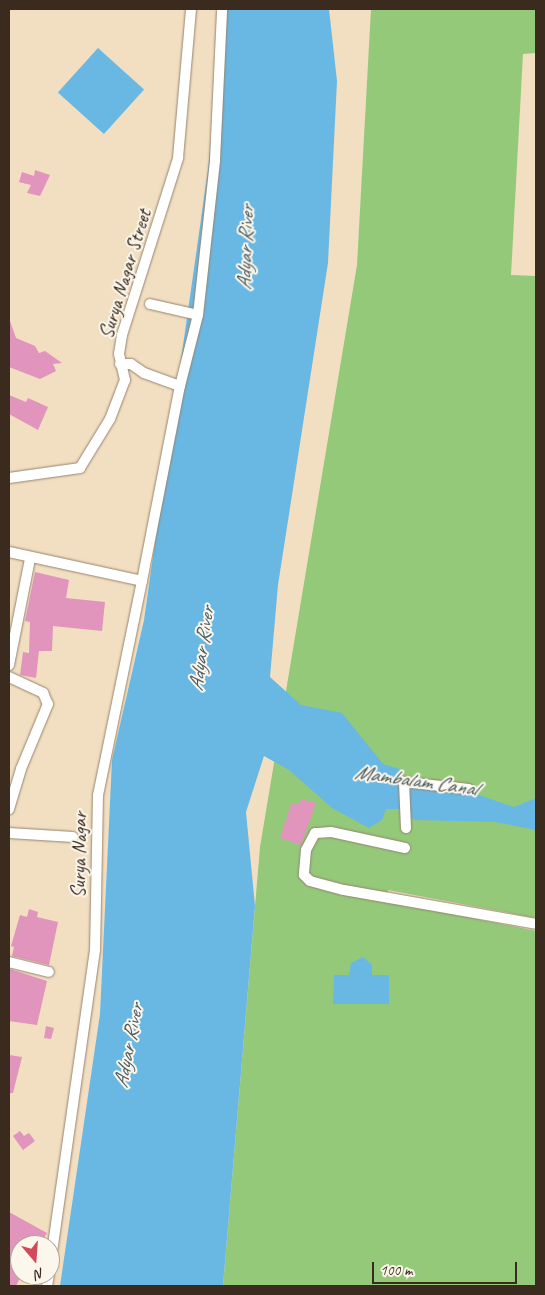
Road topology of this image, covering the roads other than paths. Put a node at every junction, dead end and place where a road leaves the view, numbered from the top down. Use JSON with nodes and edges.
{"nodes":[{"id":1,"x":192,"y":9,"type":"edge"},
{"id":2,"x":222,"y":9,"type":"edge"},
{"id":3,"x":150,"y":304,"type":"dead end"},
{"id":4,"x":198,"y":315,"type":"junction"},
{"id":5,"x":120,"y":364,"type":"junction"},
{"id":6,"x":180,"y":386,"type":"junction"},
{"id":7,"x":9,"y":478,"type":"edge"},
{"id":8,"x":9,"y":552,"type":"edge"},
{"id":9,"x":30,"y":559,"type":"junction"},
{"id":10,"x":142,"y":581,"type":"junction"},
{"id":11,"x":9,"y":664,"type":"edge"},
{"id":12,"x":9,"y":677,"type":"edge"},
{"id":13,"x":469,"y":789,"type":"dead end"},
{"id":14,"x":9,"y":809,"type":"edge"},
{"id":15,"x":406,"y":828,"type":"dead end"},
{"id":16,"x":9,"y":833,"type":"edge"},
{"id":17,"x":74,"y":837,"type":"dead end"},
{"id":18,"x":405,"y":848,"type":"dead end"},
{"id":19,"x":536,"y":924,"type":"edge"},
{"id":20,"x":9,"y":962,"type":"edge"},
{"id":21,"x":49,"y":972,"type":"dead end"},
{"id":22,"x":54,"y":1235,"type":"edge"}],
"edges":[{"from":1,"to":5,"type":"street","name":"Surya Nagar Street"},
{"from":2,"to":4,"type":"street","name":"Surya Nagar"},
{"from":3,"to":4,"type":"street"},
{"from":4,"to":6,"type":"street","name":"Surya Nagar"},
{"from":5,"to":6,"type":"street"},
{"from":5,"to":7,"type":"street","name":"Surya Nagar Street"},
{"from":6,"to":10,"type":"street","name":"Surya Nagar"},
{"from":8,"to":9,"type":"street"},
{"from":9,"to":10,"type":"street"},
{"from":9,"to":11,"type":"street"},
{"from":10,"to":22,"type":"street","name":"Surya Nagar"},
{"from":12,"to":14,"type":"street"},
{"from":13,"to":15,"type":"street"},
{"from":16,"to":17,"type":"street"},
{"from":18,"to":19,"type":"street"},
{"from":20,"to":21,"type":"street"}]}
